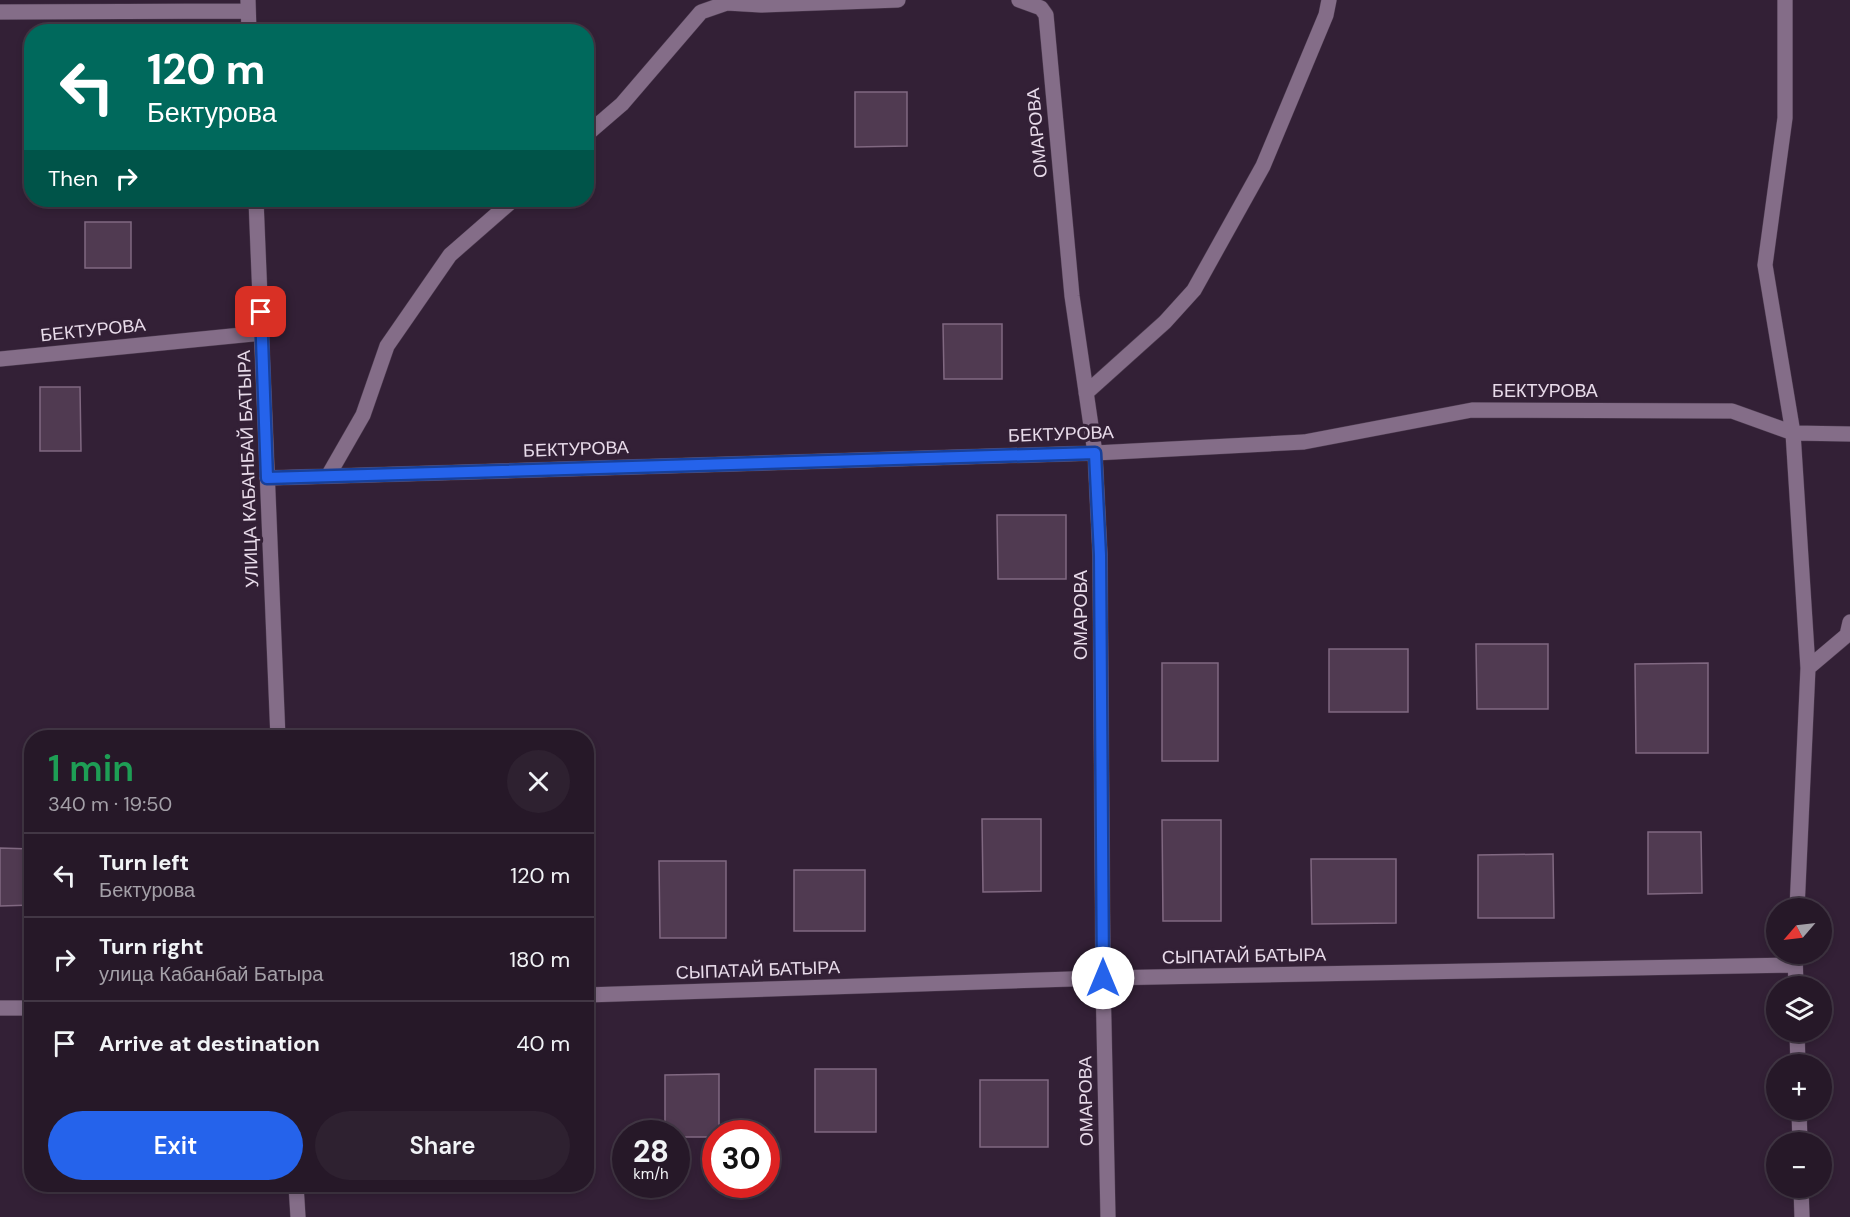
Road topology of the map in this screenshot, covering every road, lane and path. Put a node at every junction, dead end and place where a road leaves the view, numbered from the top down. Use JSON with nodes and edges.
{"nodes":[{"id":1,"x":898,"y":0,"type":"edge"},
{"id":2,"x":1019,"y":0,"type":"edge"},
{"id":3,"x":1329,"y":0,"type":"edge"},
{"id":4,"x":1785,"y":0,"type":"edge"},
{"id":5,"x":248,"y":5,"type":"edge"},
{"id":6,"x":0,"y":12,"type":"edge"},
{"id":7,"x":249,"y":24,"type":"edge"},
{"id":8,"x":594,"y":128,"type":"edge"},
{"id":9,"x":256,"y":207,"type":"edge"},
{"id":10,"x":505,"y":207,"type":"edge"},
{"id":11,"x":262,"y":333,"type":"junction"},
{"id":12,"x":0,"y":359,"type":"edge"},
{"id":13,"x":1086,"y":393,"type":"junction"},
{"id":14,"x":1793,"y":433,"type":"junction"},
{"id":15,"x":1850,"y":434,"type":"edge"},
{"id":16,"x":1095,"y":453,"type":"junction"},
{"id":17,"x":328,"y":476,"type":"junction"},
{"id":18,"x":267,"y":478,"type":"junction"},
{"id":19,"x":1850,"y":622,"type":"edge"},
{"id":20,"x":1808,"y":668,"type":"junction"},
{"id":21,"x":278,"y":730,"type":"edge"},
{"id":22,"x":1798,"y":898,"type":"edge"},
{"id":23,"x":1766,"y":961,"type":"edge"},
{"id":24,"x":1103,"y":978,"type":"junction"},
{"id":25,"x":594,"y":995,"type":"edge"},
{"id":26,"x":0,"y":1008,"type":"edge"},
{"id":27,"x":24,"y":1008,"type":"edge"},
{"id":28,"x":296,"y":1192,"type":"edge"},
{"id":29,"x":1801,"y":1198,"type":"edge"},
{"id":30,"x":298,"y":1217,"type":"edge"},
{"id":31,"x":1108,"y":1217,"type":"edge"},
{"id":32,"x":1802,"y":1217,"type":"edge"}],
"edges":[{"from":1,"to":8,"type":"street"},
{"from":2,"to":13,"type":"street","name":"ОМАРОВА"},
{"from":3,"to":13,"type":"street"},
{"from":4,"to":14,"type":"street"},
{"from":5,"to":6,"type":"street"},
{"from":5,"to":7,"type":"street"},
{"from":9,"to":11,"type":"street","name":"УЛИЦА КАБАНБАЙ БАТЫРА"},
{"from":10,"to":17,"type":"street"},
{"from":11,"to":12,"type":"street","name":"БЕКТУРОВА"},
{"from":11,"to":18,"type":"street","name":"УЛИЦА КАБАНБАЙ БАТЫРА"},
{"from":13,"to":16,"type":"street","name":"ОМАРОВА"},
{"from":14,"to":15,"type":"street","name":"БЕКТУРОВА"},
{"from":14,"to":16,"type":"street","name":"БЕКТУРОВА"},
{"from":14,"to":20,"type":"street"},
{"from":16,"to":17,"type":"street","name":"БЕКТУРОВА"},
{"from":16,"to":24,"type":"street","name":"ОМАРОВА"},
{"from":17,"to":18,"type":"street","name":"БЕКТУРОВА"},
{"from":18,"to":21,"type":"street","name":"УЛИЦА КАБАНБАЙ БАТЫРА"},
{"from":19,"to":20,"type":"street"},
{"from":20,"to":22,"type":"street"},
{"from":23,"to":24,"type":"street","name":"СЫПАТАЙ БАТЫРА"},
{"from":24,"to":25,"type":"street","name":"СЫПАТАЙ БАТЫРА"},
{"from":24,"to":31,"type":"street","name":"ОМАРОВА"},
{"from":26,"to":27,"type":"street"},
{"from":28,"to":30,"type":"street"},
{"from":29,"to":32,"type":"street"}]}
